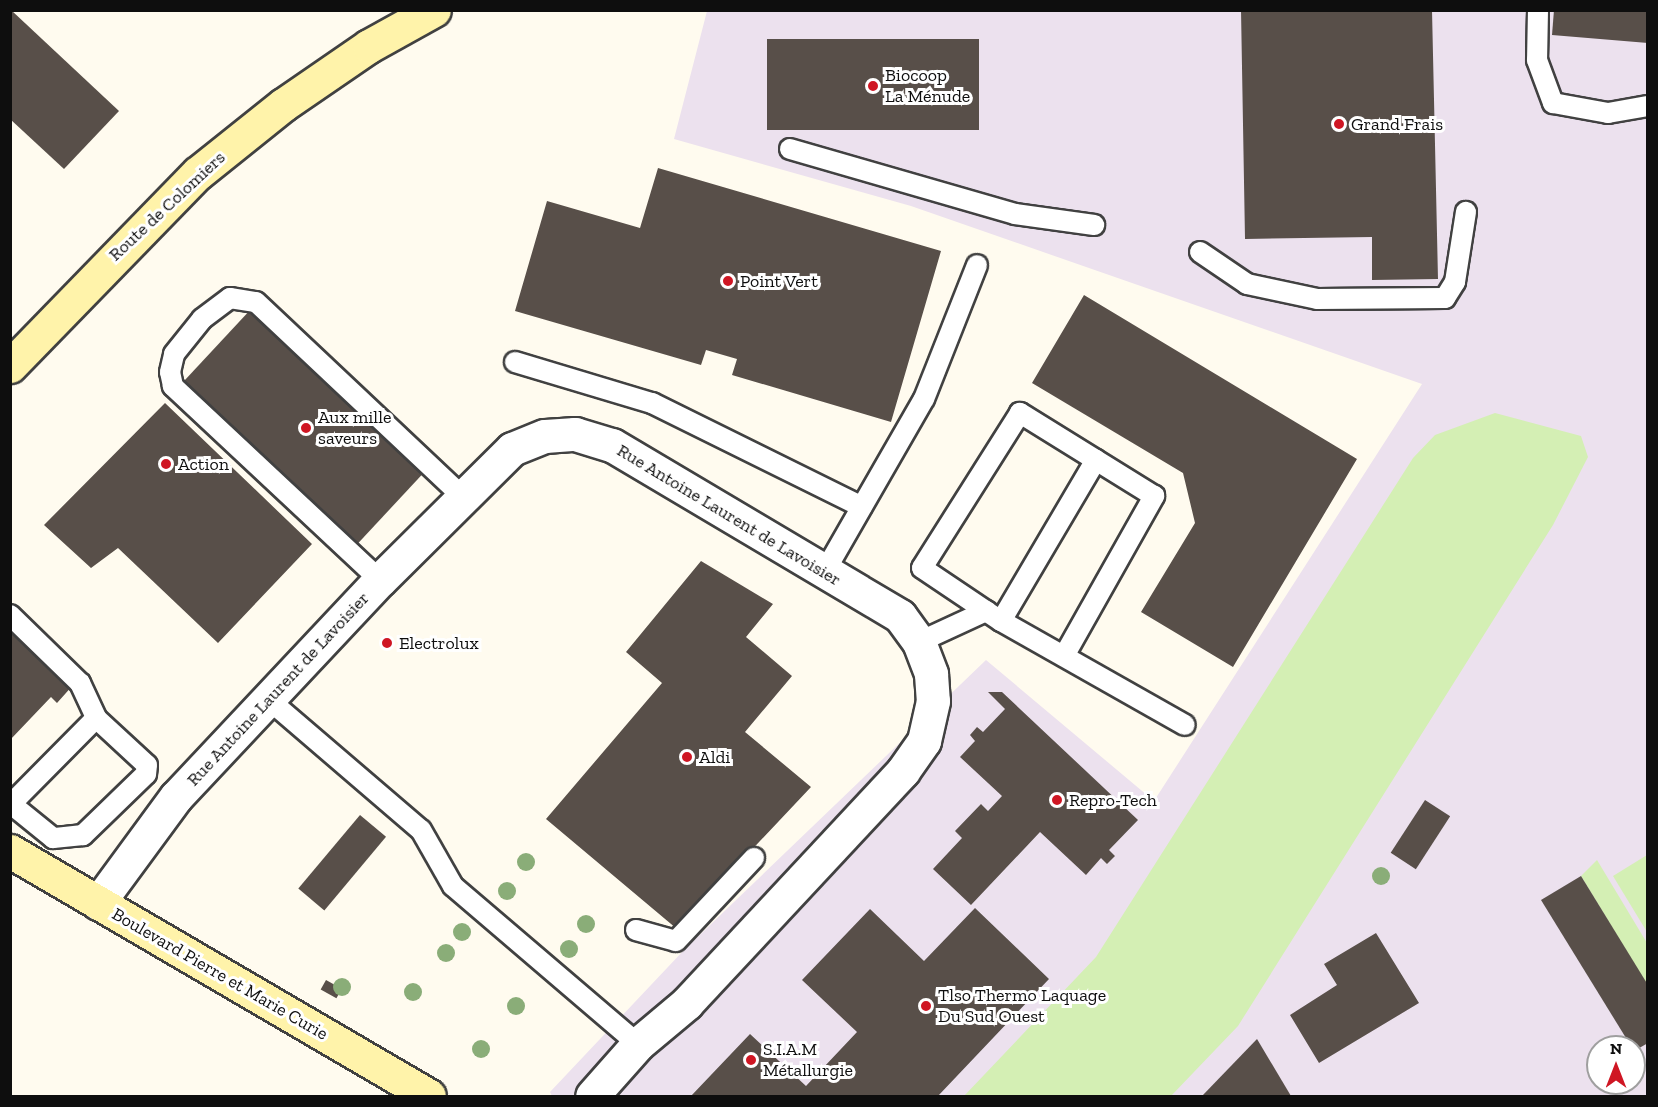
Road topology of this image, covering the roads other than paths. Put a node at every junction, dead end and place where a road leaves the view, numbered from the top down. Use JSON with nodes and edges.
{"nodes":[{"id":1,"x":434,"y":10,"type":"edge"},
{"id":2,"x":1538,"y":10,"type":"edge"},
{"id":3,"x":1647,"y":106,"type":"edge"},
{"id":4,"x":790,"y":149,"type":"dead end"},
{"id":5,"x":1466,"y":212,"type":"dead end"},
{"id":6,"x":1094,"y":225,"type":"dead end"},
{"id":7,"x":1200,"y":252,"type":"dead end"},
{"id":8,"x":976,"y":265,"type":"dead end"},
{"id":9,"x":515,"y":362,"type":"dead end"},
{"id":10,"x":10,"y":366,"type":"edge"},
{"id":11,"x":1096,"y":460,"type":"junction"},
{"id":12,"x":462,"y":496,"type":"junction"},
{"id":13,"x":862,"y":507,"type":"junction"},
{"id":14,"x":825,"y":571,"type":"junction"},
{"id":15,"x":380,"y":580,"type":"junction"},
{"id":16,"x":10,"y":615,"type":"edge"},
{"id":17,"x":993,"y":616,"type":"junction"},
{"id":18,"x":919,"y":642,"type":"junction"},
{"id":19,"x":1064,"y":656,"type":"junction"},
{"id":20,"x":268,"y":699,"type":"junction"},
{"id":21,"x":96,"y":718,"type":"junction"},
{"id":22,"x":1185,"y":725,"type":"dead end"},
{"id":23,"x":146,"y":774,"type":"junction"},
{"id":24,"x":176,"y":797,"type":"junction"},
{"id":25,"x":10,"y":851,"type":"edge"},
{"id":26,"x":754,"y":858,"type":"dead end"},
{"id":27,"x":98,"y":903,"type":"junction"},
{"id":28,"x":636,"y":930,"type":"dead end"},
{"id":29,"x":638,"y":1044,"type":"junction"},
{"id":30,"x":429,"y":1096,"type":"edge"},
{"id":31,"x":592,"y":1096,"type":"edge"}],
"edges":[{"from":1,"to":10,"type":"main road","name":"Route de Colomiers"},
{"from":2,"to":3,"type":"lane"},
{"from":4,"to":6,"type":"lane"},
{"from":5,"to":7,"type":"lane"},
{"from":8,"to":13,"type":"lane"},
{"from":9,"to":13,"type":"lane"},
{"from":11,"to":17,"type":"lane"},
{"from":11,"to":17,"type":"lane"},
{"from":11,"to":19,"type":"lane"},
{"from":12,"to":14,"type":"street","name":"Rue Antoine Laurent de Lavoisier"},
{"from":12,"to":15,"type":"street","name":"Rue Antoine Laurent de Lavoisier"},
{"from":12,"to":15,"type":"lane"},
{"from":13,"to":14,"type":"lane"},
{"from":14,"to":18,"type":"street","name":"Rue Antoine Laurent de Lavoisier"},
{"from":15,"to":20,"type":"street","name":"Rue Antoine Laurent de Lavoisier"},
{"from":16,"to":21,"type":"lane"},
{"from":17,"to":18,"type":"lane"},
{"from":17,"to":19,"type":"lane"},
{"from":18,"to":29,"type":"street","name":"Rue Antoine Laurent de Lavoisier"},
{"from":19,"to":22,"type":"lane"},
{"from":20,"to":24,"type":"street","name":"Rue Antoine Laurent de Lavoisier"},
{"from":20,"to":29,"type":"lane"},
{"from":21,"to":23,"type":"lane"},
{"from":21,"to":23,"type":"lane"},
{"from":23,"to":24,"type":"lane"},
{"from":24,"to":27,"type":"street","name":"Rue Antoine Laurent de Lavoisier"},
{"from":25,"to":27,"type":"main road","name":"Boulevard Pierre et Marie Curie"},
{"from":26,"to":28,"type":"lane"},
{"from":27,"to":30,"type":"main road","name":"Boulevard Pierre et Marie Curie"},
{"from":29,"to":31,"type":"street","name":"Rue Antoine Laurent de Lavoisier"}]}
